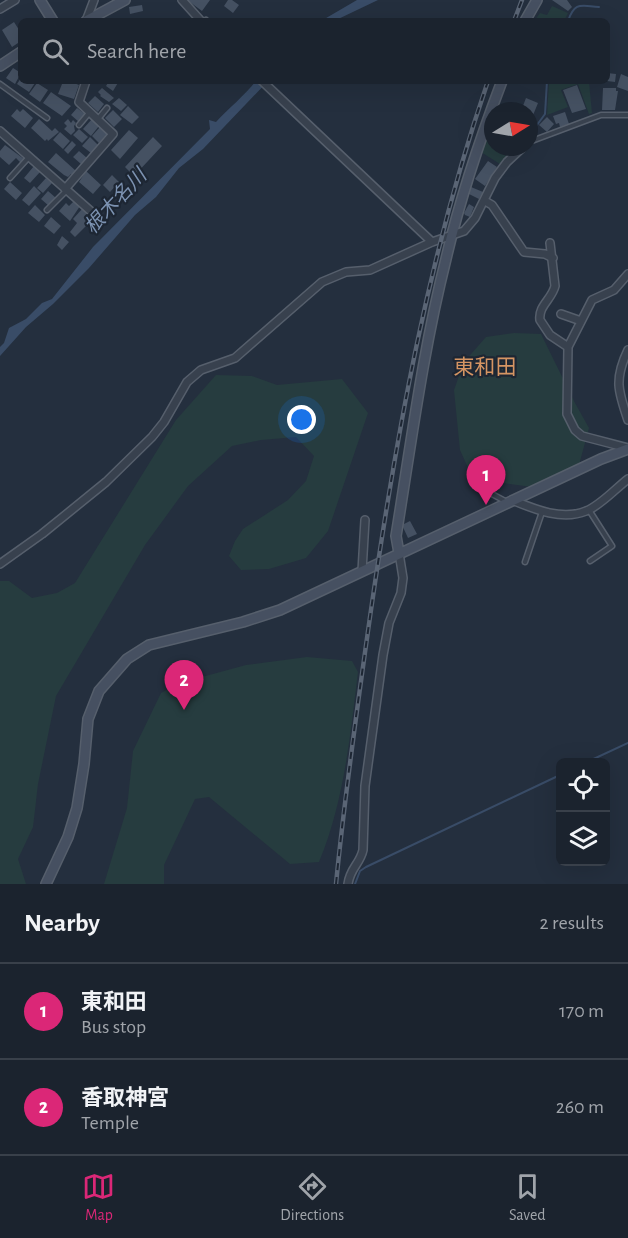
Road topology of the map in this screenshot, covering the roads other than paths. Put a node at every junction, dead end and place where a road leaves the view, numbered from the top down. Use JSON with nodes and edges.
{"nodes":[{"id":1,"x":15,"y":0,"type":"edge"},
{"id":2,"x":40,"y":0,"type":"edge"},
{"id":3,"x":94,"y":0,"type":"edge"},
{"id":4,"x":125,"y":0,"type":"edge"},
{"id":5,"x":182,"y":0,"type":"edge"},
{"id":6,"x":537,"y":0,"type":"edge"},
{"id":7,"x":0,"y":9,"type":"edge"},
{"id":8,"x":51,"y":18,"type":"edge"},
{"id":9,"x":87,"y":18,"type":"edge"},
{"id":10,"x":92,"y":18,"type":"edge"},
{"id":11,"x":202,"y":18,"type":"edge"},
{"id":12,"x":527,"y":18,"type":"edge"},
{"id":13,"x":18,"y":54,"type":"edge"},
{"id":14,"x":0,"y":66,"type":"edge"},
{"id":15,"x":0,"y":84,"type":"edge"},
{"id":16,"x":85,"y":84,"type":"edge"},
{"id":17,"x":265,"y":84,"type":"edge"},
{"id":18,"x":501,"y":84,"type":"edge"},
{"id":19,"x":107,"y":108,"type":"dead end"},
{"id":20,"x":90,"y":113,"type":"junction"},
{"id":21,"x":628,"y":115,"type":"edge"},
{"id":22,"x":47,"y":118,"type":"dead end"},
{"id":23,"x":98,"y":119,"type":"junction"},
{"id":24,"x":79,"y":125,"type":"dead end"},
{"id":25,"x":0,"y":131,"type":"edge"},
{"id":26,"x":538,"y":139,"type":"edge"},
{"id":27,"x":513,"y":156,"type":"edge"},
{"id":28,"x":29,"y":157,"type":"junction"},
{"id":29,"x":10,"y":178,"type":"dead end"},
{"id":30,"x":66,"y":189,"type":"junction"},
{"id":31,"x":484,"y":201,"type":"junction"},
{"id":32,"x":47,"y":210,"type":"dead end"},
{"id":33,"x":94,"y":214,"type":"dead end"},
{"id":34,"x":452,"y":236,"type":"junction"},
{"id":35,"x":432,"y":242,"type":"junction"},
{"id":36,"x":549,"y":243,"type":"dead end"},
{"id":37,"x":553,"y":258,"type":"junction"},
{"id":38,"x":628,"y":274,"type":"edge"},
{"id":39,"x":561,"y":314,"type":"dead end"},
{"id":40,"x":581,"y":321,"type":"junction"},
{"id":41,"x":568,"y":347,"type":"junction"},
{"id":42,"x":628,"y":350,"type":"edge"},
{"id":43,"x":628,"y":420,"type":"edge"},
{"id":44,"x":628,"y":448,"type":"edge"},
{"id":45,"x":628,"y":479,"type":"edge"},
{"id":46,"x":473,"y":484,"type":"dead end"},
{"id":47,"x":510,"y":501,"type":"junction"},
{"id":48,"x":589,"y":510,"type":"junction"},
{"id":49,"x":542,"y":511,"type":"junction"},
{"id":50,"x":365,"y":520,"type":"dead end"},
{"id":51,"x":399,"y":553,"type":"junction"},
{"id":52,"x":590,"y":561,"type":"dead end"},
{"id":53,"x":525,"y":562,"type":"dead end"},
{"id":54,"x":0,"y":564,"type":"edge"},
{"id":55,"x":362,"y":571,"type":"junction"},
{"id":56,"x":46,"y":884,"type":"edge"},
{"id":57,"x":348,"y":884,"type":"edge"}],
"edges":[{"from":1,"to":7,"type":"street"},
{"from":2,"to":8,"type":"street"},
{"from":3,"to":9,"type":"street"},
{"from":4,"to":10,"type":"street"},
{"from":5,"to":11,"type":"street"},
{"from":6,"to":12,"type":"street"},
{"from":13,"to":14,"type":"street"},
{"from":15,"to":22,"type":"lane"},
{"from":16,"to":20,"type":"street"},
{"from":17,"to":35,"type":"street"},
{"from":18,"to":34,"type":"street"},
{"from":19,"to":23,"type":"lane"},
{"from":20,"to":23,"type":"street"},
{"from":20,"to":24,"type":"lane"},
{"from":21,"to":26,"type":"lane"},
{"from":23,"to":30,"type":"street"},
{"from":25,"to":28,"type":"street"},
{"from":27,"to":31,"type":"street"},
{"from":28,"to":29,"type":"lane"},
{"from":28,"to":30,"type":"street"},
{"from":30,"to":32,"type":"lane"},
{"from":30,"to":33,"type":"street"},
{"from":31,"to":34,"type":"street"},
{"from":31,"to":37,"type":"street"},
{"from":34,"to":35,"type":"street"},
{"from":34,"to":51,"type":"street"},
{"from":35,"to":54,"type":"street"},
{"from":36,"to":37,"type":"street"},
{"from":37,"to":41,"type":"street"},
{"from":38,"to":40,"type":"street"},
{"from":39,"to":40,"type":"street"},
{"from":40,"to":41,"type":"street"},
{"from":41,"to":44,"type":"street"},
{"from":42,"to":43,"type":"street"},
{"from":44,"to":47,"type":"street"},
{"from":45,"to":48,"type":"street"},
{"from":46,"to":47,"type":"lane"},
{"from":47,"to":49,"type":"street"},
{"from":47,"to":51,"type":"street"},
{"from":48,"to":49,"type":"street"},
{"from":48,"to":52,"type":"lane"},
{"from":49,"to":53,"type":"lane"},
{"from":50,"to":55,"type":"street"},
{"from":51,"to":55,"type":"street"},
{"from":51,"to":57,"type":"street"},
{"from":55,"to":56,"type":"street"}]}
